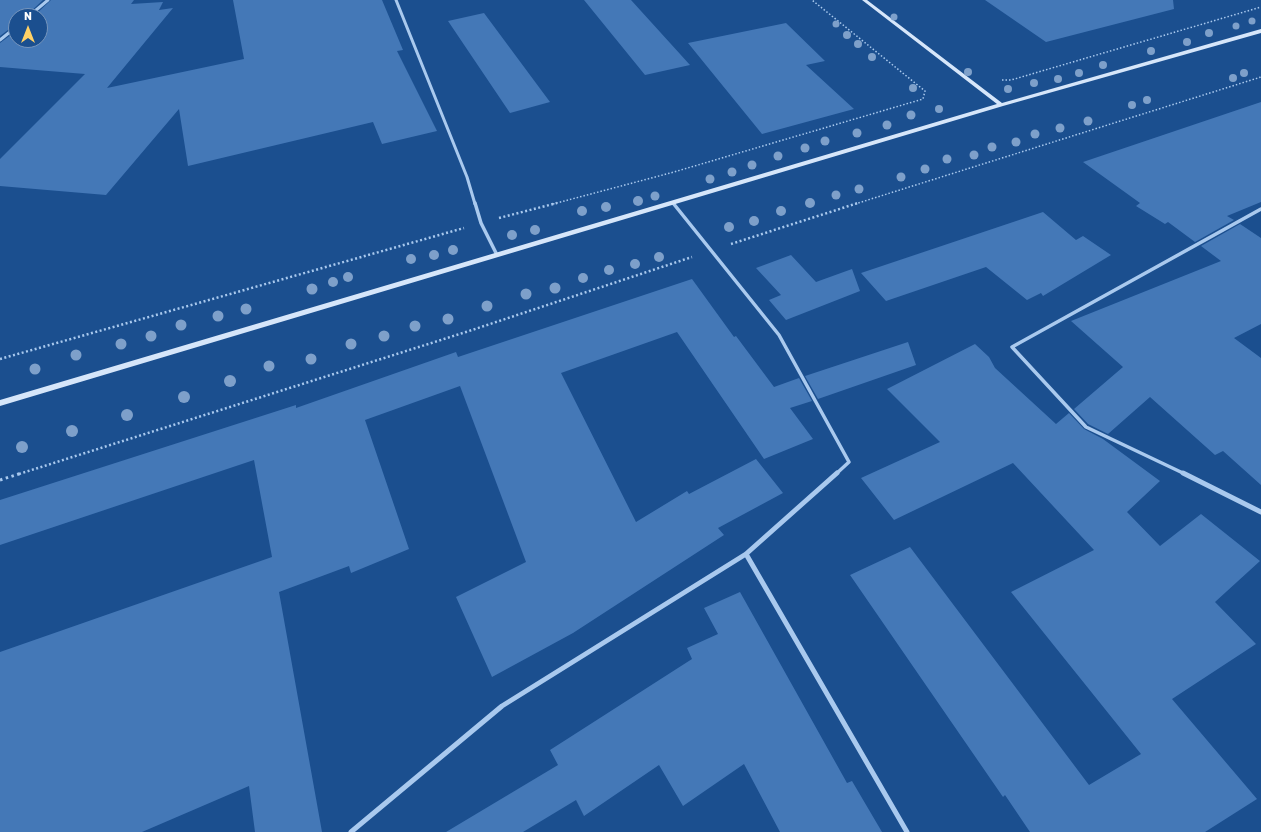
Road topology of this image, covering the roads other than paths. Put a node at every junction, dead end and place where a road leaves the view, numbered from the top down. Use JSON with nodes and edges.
{"nodes":[{"id":1,"x":48,"y":0,"type":"edge"},
{"id":2,"x":396,"y":0,"type":"edge"},
{"id":3,"x":864,"y":0,"type":"edge"},
{"id":4,"x":39,"y":8,"type":"edge"},
{"id":5,"x":1261,"y":31,"type":"edge"},
{"id":6,"x":8,"y":34,"type":"edge"},
{"id":7,"x":0,"y":40,"type":"edge"},
{"id":8,"x":1001,"y":105,"type":"junction"},
{"id":9,"x":673,"y":203,"type":"junction"},
{"id":10,"x":1261,"y":209,"type":"edge"},
{"id":11,"x":497,"y":255,"type":"junction"},
{"id":12,"x":0,"y":403,"type":"edge"},
{"id":13,"x":1261,"y":512,"type":"edge"},
{"id":14,"x":746,"y":554,"type":"junction"},
{"id":15,"x":351,"y":832,"type":"edge"},
{"id":16,"x":907,"y":832,"type":"edge"}],
"edges":[{"from":1,"to":4,"type":"street"},
{"from":2,"to":11,"type":"street"},
{"from":3,"to":8,"type":"main road"},
{"from":5,"to":8,"type":"main road"},
{"from":6,"to":7,"type":"street"},
{"from":8,"to":9,"type":"main road"},
{"from":9,"to":11,"type":"main road"},
{"from":9,"to":14,"type":"street"},
{"from":10,"to":13,"type":"street"},
{"from":11,"to":12,"type":"main road"},
{"from":14,"to":15,"type":"street"},
{"from":14,"to":16,"type":"street"}]}
